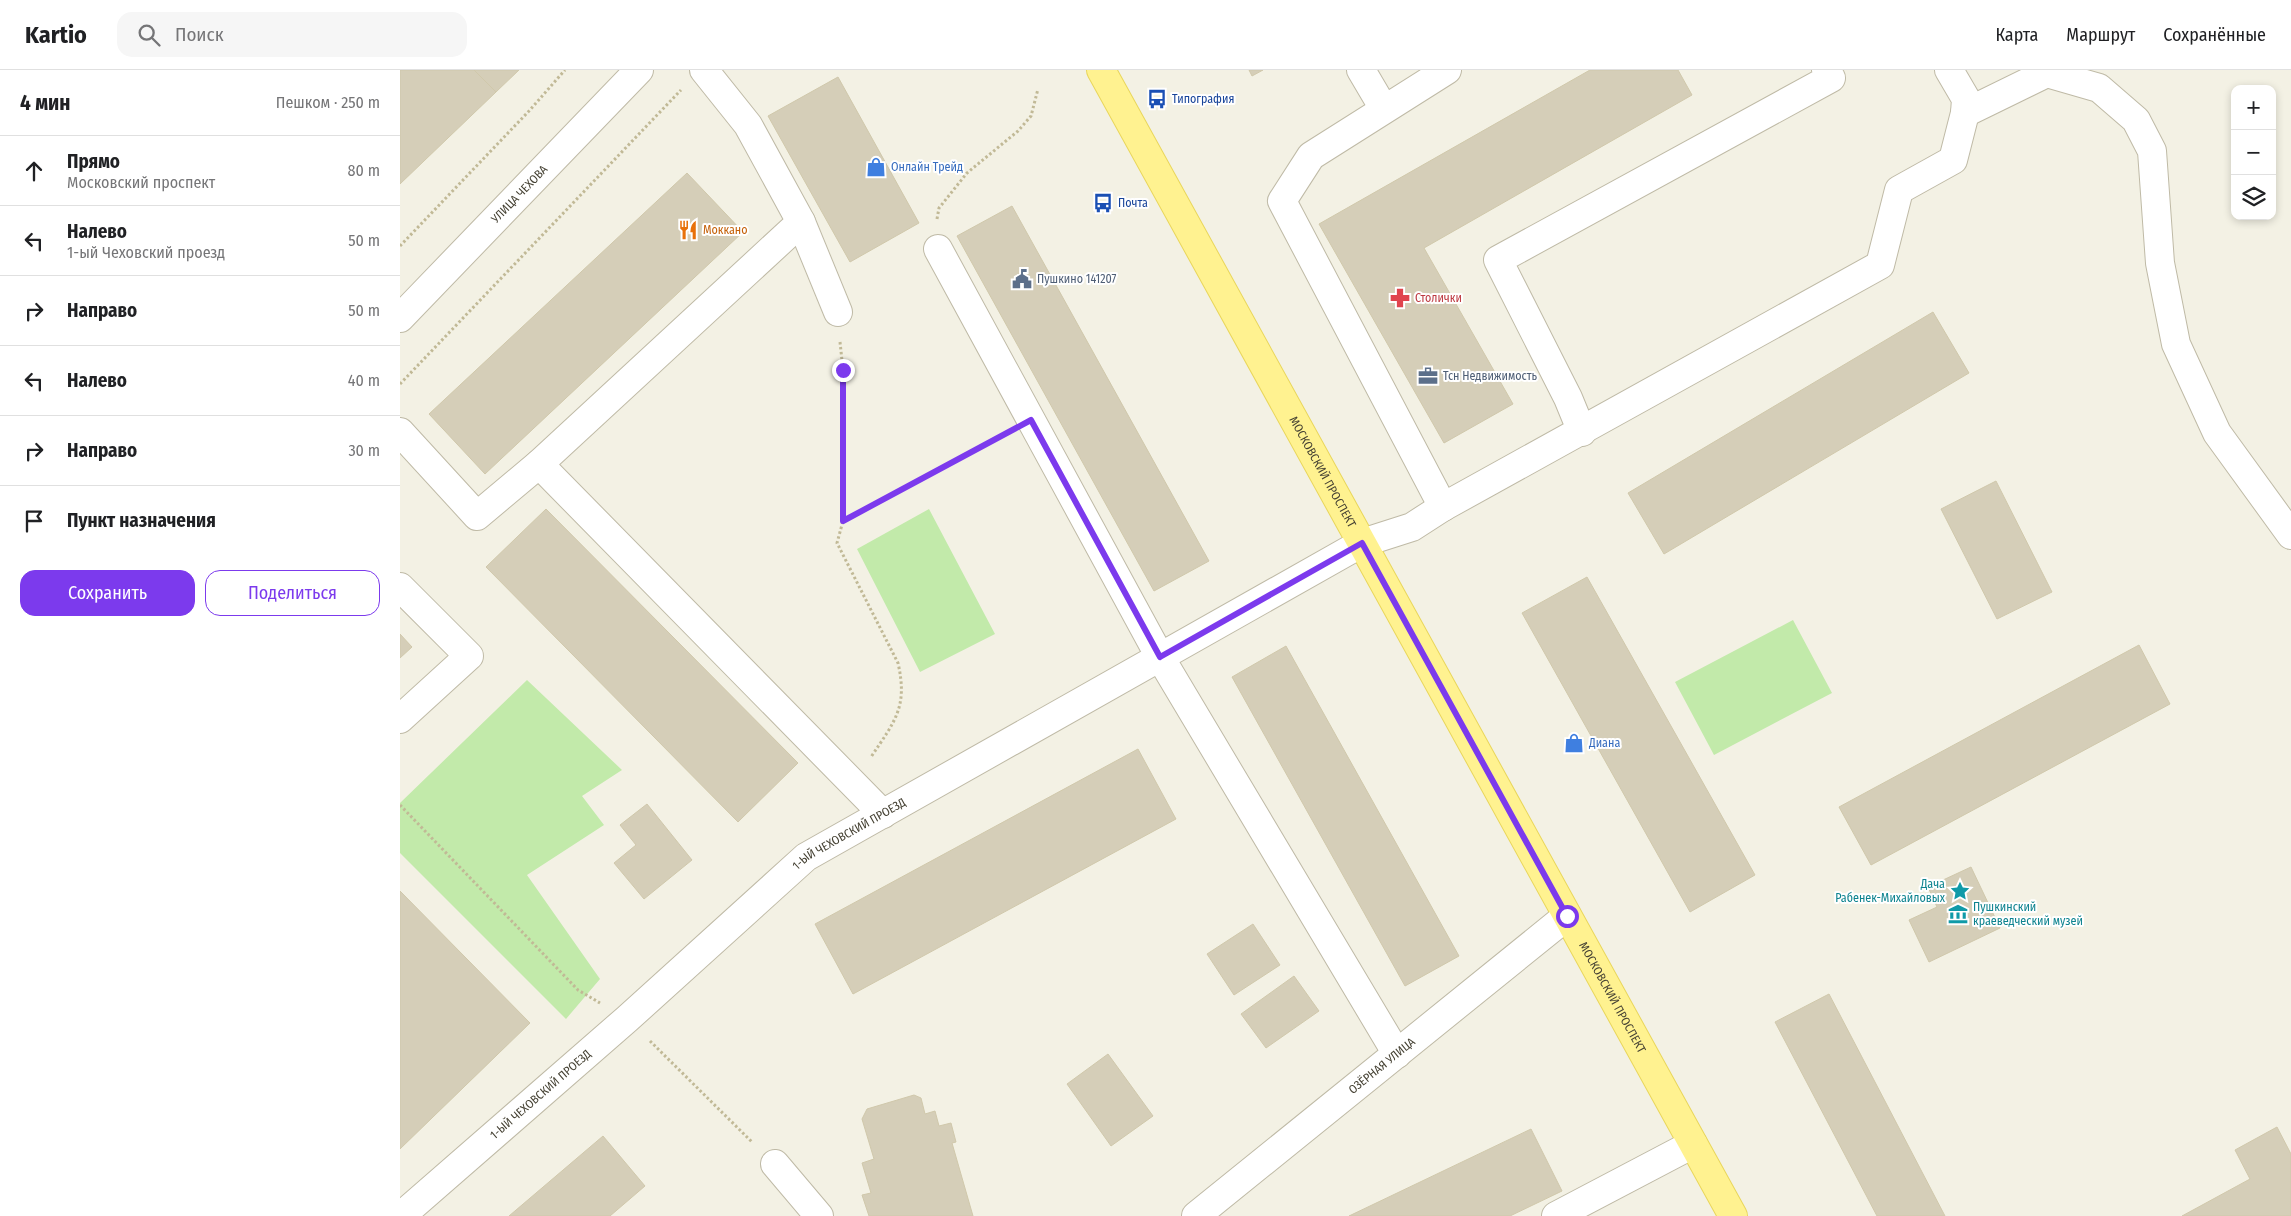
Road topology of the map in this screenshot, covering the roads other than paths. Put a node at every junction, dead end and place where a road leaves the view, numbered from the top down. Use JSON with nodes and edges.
{"nodes":[{"id":1,"x":638,"y":70,"type":"edge"},
{"id":2,"x":1101,"y":70,"type":"edge"},
{"id":3,"x":1361,"y":70,"type":"edge"},
{"id":4,"x":1447,"y":70,"type":"edge"},
{"id":5,"x":1826,"y":70,"type":"edge"},
{"id":6,"x":1949,"y":70,"type":"edge"},
{"id":7,"x":2050,"y":71,"type":"edge"},
{"id":8,"x":696,"y":77,"type":"edge"},
{"id":9,"x":1384,"y":109,"type":"junction"},
{"id":10,"x":1965,"y":113,"type":"junction"},
{"id":11,"x":801,"y":222,"type":"junction"},
{"id":12,"x":938,"y":249,"type":"road end"},
{"id":13,"x":838,"y":312,"type":"road end"},
{"id":14,"x":400,"y":318,"type":"edge"},
{"id":15,"x":400,"y":432,"type":"edge"},
{"id":16,"x":1582,"y":432,"type":"junction"},
{"id":17,"x":538,"y":464,"type":"junction"},
{"id":18,"x":1443,"y":508,"type":"junction"},
{"id":19,"x":2291,"y":536,"type":"edge"},
{"id":20,"x":1362,"y":543,"type":"junction"},
{"id":21,"x":400,"y":587,"type":"edge"},
{"id":22,"x":1160,"y":657,"type":"junction"},
{"id":23,"x":400,"y":720,"type":"edge"},
{"id":24,"x":883,"y":814,"type":"junction"},
{"id":25,"x":1567,"y":916,"type":"junction"},
{"id":26,"x":1397,"y":1054,"type":"junction"},
{"id":27,"x":1693,"y":1144,"type":"junction"},
{"id":28,"x":775,"y":1164,"type":"road end"},
{"id":29,"x":401,"y":1216,"type":"edge"},
{"id":30,"x":819,"y":1216,"type":"edge"},
{"id":31,"x":1196,"y":1216,"type":"edge"},
{"id":32,"x":1556,"y":1216,"type":"edge"},
{"id":33,"x":1732,"y":1216,"type":"edge"}],
"edges":[{"from":1,"to":14,"type":"street","name":"УЛИЦА ЧЕХОВА"},
{"from":2,"to":20,"type":"main road","name":"МОСКОВСКИЙ ПРОСПЕКТ"},
{"from":3,"to":9,"type":"street"},
{"from":4,"to":9,"type":"street"},
{"from":5,"to":16,"type":"street"},
{"from":6,"to":10,"type":"street"},
{"from":7,"to":10,"type":"street"},
{"from":7,"to":19,"type":"street"},
{"from":8,"to":11,"type":"street"},
{"from":9,"to":18,"type":"street"},
{"from":10,"to":16,"type":"street","name":"1-ЫЙ ЧЕХОВСКИЙ ПРОЕЗД"},
{"from":11,"to":13,"type":"street"},
{"from":11,"to":17,"type":"street"},
{"from":12,"to":22,"type":"street"},
{"from":15,"to":17,"type":"street"},
{"from":16,"to":18,"type":"street","name":"1-ЫЙ ЧЕХОВСКИЙ ПРОЕЗД"},
{"from":17,"to":24,"type":"street"},
{"from":18,"to":20,"type":"street","name":"1-ЫЙ ЧЕХОВСКИЙ ПРОЕЗД"},
{"from":20,"to":22,"type":"street","name":"1-ЫЙ ЧЕХОВСКИЙ ПРОЕЗД"},
{"from":20,"to":25,"type":"main road","name":"МОСКОВСКИЙ ПРОСПЕКТ"},
{"from":21,"to":23,"type":"street"},
{"from":22,"to":24,"type":"street","name":"1-ЫЙ ЧЕХОВСКИЙ ПРОЕЗД"},
{"from":22,"to":26,"type":"street"},
{"from":24,"to":29,"type":"street","name":"1-ЫЙ ЧЕХОВСКИЙ ПРОЕЗД"},
{"from":25,"to":26,"type":"street","name":"ОЗЁРНАЯ УЛИЦА"},
{"from":25,"to":27,"type":"main road","name":"МОСКОВСКИЙ ПРОСПЕКТ"},
{"from":26,"to":31,"type":"street","name":"ОЗЁРНАЯ УЛИЦА"},
{"from":27,"to":32,"type":"street"},
{"from":27,"to":33,"type":"main road","name":"МОСКОВСКИЙ ПРОСПЕКТ"},
{"from":28,"to":30,"type":"street"}]}
